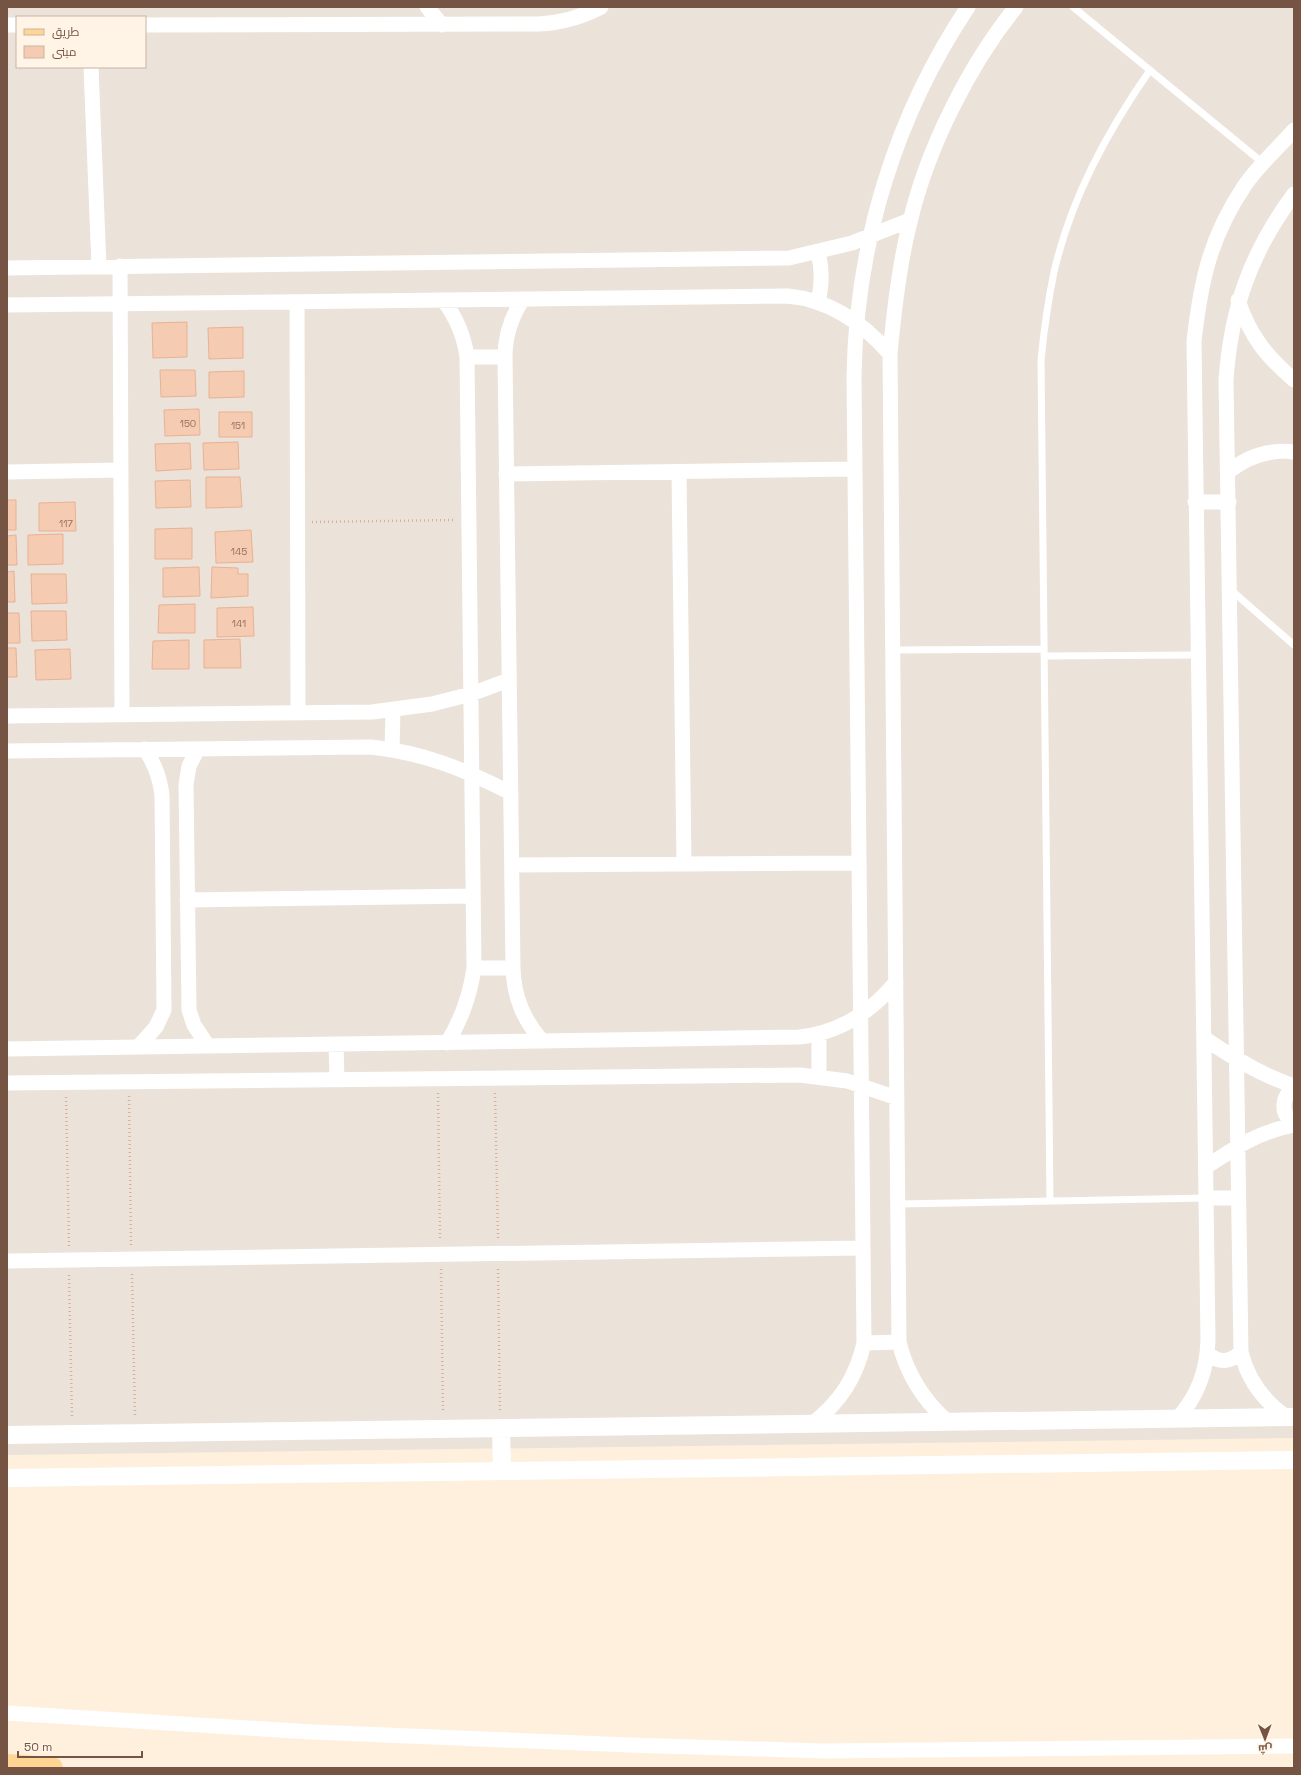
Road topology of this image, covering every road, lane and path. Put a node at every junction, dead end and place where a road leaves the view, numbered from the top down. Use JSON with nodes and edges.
{"nodes":[{"id":1,"x":427,"y":7,"type":"edge"},
{"id":2,"x":601,"y":7,"type":"edge"},
{"id":3,"x":968,"y":7,"type":"edge"},
{"id":4,"x":1016,"y":7,"type":"edge"},
{"id":5,"x":1073,"y":7,"type":"edge"},
{"id":6,"x":146,"y":25,"type":"edge"},
{"id":7,"x":442,"y":25,"type":"junction"},
{"id":8,"x":91,"y":68,"type":"edge"},
{"id":9,"x":1150,"y":70,"type":"junction"},
{"id":10,"x":1294,"y":130,"type":"edge"},
{"id":11,"x":1263,"y":163,"type":"junction"},
{"id":12,"x":1294,"y":194,"type":"edge"},
{"id":13,"x":910,"y":220,"type":"junction"},
{"id":14,"x":869,"y":238,"type":"junction"},
{"id":15,"x":818,"y":253,"type":"junction"},
{"id":16,"x":120,"y":266,"type":"junction"},
{"id":17,"x":98,"y":267,"type":"junction"},
{"id":18,"x":7,"y":268,"type":"edge"},
{"id":19,"x":523,"y":299,"type":"junction"},
{"id":20,"x":443,"y":300,"type":"junction"},
{"id":21,"x":1238,"y":300,"type":"junction"},
{"id":22,"x":297,"y":302,"type":"junction"},
{"id":23,"x":818,"y":302,"type":"junction"},
{"id":24,"x":120,"y":304,"type":"junction"},
{"id":25,"x":7,"y":305,"type":"edge"},
{"id":26,"x":856,"y":322,"type":"junction"},
{"id":27,"x":890,"y":354,"type":"junction"},
{"id":28,"x":467,"y":357,"type":"junction"},
{"id":29,"x":505,"y":357,"type":"junction"},
{"id":30,"x":1294,"y":380,"type":"edge"},
{"id":31,"x":1294,"y":452,"type":"edge"},
{"id":32,"x":854,"y":469,"type":"junction"},
{"id":33,"x":121,"y":470,"type":"junction"},
{"id":34,"x":7,"y":472,"type":"edge"},
{"id":35,"x":679,"y":472,"type":"junction"},
{"id":36,"x":1228,"y":472,"type":"junction"},
{"id":37,"x":506,"y":474,"type":"junction"},
{"id":38,"x":1195,"y":502,"type":"junction"},
{"id":39,"x":1229,"y":502,"type":"junction"},
{"id":40,"x":469,"y":520,"type":"junction"},
{"id":41,"x":298,"y":522,"type":"junction"},
{"id":42,"x":1230,"y":588,"type":"junction"},
{"id":43,"x":1294,"y":644,"type":"edge"},
{"id":44,"x":894,"y":650,"type":"junction"},
{"id":45,"x":1044,"y":652,"type":"junction"},
{"id":46,"x":1198,"y":655,"type":"junction"},
{"id":47,"x":509,"y":680,"type":"junction"},
{"id":48,"x":471,"y":694,"type":"junction"},
{"id":49,"x":393,"y":711,"type":"junction"},
{"id":50,"x":298,"y":713,"type":"junction"},
{"id":51,"x":122,"y":715,"type":"junction"},
{"id":52,"x":7,"y":716,"type":"edge"},
{"id":53,"x":145,"y":749,"type":"junction"},
{"id":54,"x":198,"y":749,"type":"junction"},
{"id":55,"x":392,"y":749,"type":"junction"},
{"id":56,"x":7,"y":751,"type":"edge"},
{"id":57,"x":472,"y":773,"type":"junction"},
{"id":58,"x":510,"y":793,"type":"junction"},
{"id":59,"x":162,"y":795,"type":"junction"},
{"id":60,"x":186,"y":795,"type":"junction"},
{"id":61,"x":859,"y":863,"type":"junction"},
{"id":62,"x":684,"y":864,"type":"junction"},
{"id":63,"x":512,"y":865,"type":"junction"},
{"id":64,"x":473,"y":896,"type":"junction"},
{"id":65,"x":187,"y":900,"type":"junction"},
{"id":66,"x":474,"y":968,"type":"junction"},
{"id":67,"x":513,"y":968,"type":"junction"},
{"id":68,"x":896,"y":982,"type":"junction"},
{"id":69,"x":164,"y":1010,"type":"junction"},
{"id":70,"x":189,"y":1010,"type":"junction"},
{"id":71,"x":860,"y":1016,"type":"junction"},
{"id":72,"x":819,"y":1034,"type":"junction"},
{"id":73,"x":1204,"y":1038,"type":"junction"},
{"id":74,"x":542,"y":1041,"type":"junction"},
{"id":75,"x":447,"y":1042,"type":"junction"},
{"id":76,"x":336,"y":1044,"type":"junction"},
{"id":77,"x":208,"y":1046,"type":"junction"},
{"id":78,"x":138,"y":1047,"type":"junction"},
{"id":79,"x":7,"y":1050,"type":"edge"},
{"id":80,"x":1236,"y":1060,"type":"junction"},
{"id":81,"x":819,"y":1077,"type":"junction"},
{"id":82,"x":337,"y":1080,"type":"junction"},
{"id":83,"x":7,"y":1083,"type":"edge"},
{"id":84,"x":861,"y":1084,"type":"junction"},
{"id":85,"x":1294,"y":1087,"type":"edge"},
{"id":86,"x":897,"y":1098,"type":"junction"},
{"id":87,"x":1294,"y":1124,"type":"edge"},
{"id":88,"x":1237,"y":1145,"type":"junction"},
{"id":89,"x":1206,"y":1166,"type":"junction"},
{"id":90,"x":1206,"y":1198,"type":"junction"},
{"id":91,"x":1238,"y":1198,"type":"junction"},
{"id":92,"x":1050,"y":1201,"type":"junction"},
{"id":93,"x":898,"y":1204,"type":"junction"},
{"id":94,"x":863,"y":1248,"type":"junction"},
{"id":95,"x":7,"y":1261,"type":"edge"},
{"id":96,"x":899,"y":1342,"type":"junction"},
{"id":97,"x":864,"y":1343,"type":"junction"},
{"id":98,"x":1241,"y":1352,"type":"junction"},
{"id":99,"x":1208,"y":1354,"type":"junction"},
{"id":100,"x":1291,"y":1417,"type":"edge"},
{"id":101,"x":1177,"y":1419,"type":"junction"},
{"id":102,"x":948,"y":1422,"type":"junction"},
{"id":103,"x":812,"y":1424,"type":"junction"},
{"id":104,"x":501,"y":1428,"type":"junction"},
{"id":105,"x":7,"y":1435,"type":"edge"},
{"id":106,"x":1294,"y":1460,"type":"edge"},
{"id":107,"x":502,"y":1470,"type":"junction"},
{"id":108,"x":7,"y":1478,"type":"edge"},
{"id":109,"x":7,"y":1713,"type":"edge"},
{"id":110,"x":1294,"y":1746,"type":"edge"},
{"id":111,"x":7,"y":1765,"type":"edge"},
{"id":112,"x":52,"y":1768,"type":"edge"}],
"edges":[{"from":1,"to":7,"type":"street"},
{"from":2,"to":7,"type":"street"},
{"from":3,"to":14,"type":"street"},
{"from":4,"to":13,"type":"street"},
{"from":5,"to":9,"type":"lane"},
{"from":6,"to":7,"type":"street"},
{"from":8,"to":17,"type":"street"},
{"from":9,"to":11,"type":"lane"},
{"from":9,"to":45,"type":"lane"},
{"from":10,"to":11,"type":"street"},
{"from":11,"to":38,"type":"street"},
{"from":12,"to":21,"type":"street"},
{"from":13,"to":14,"type":"street"},
{"from":13,"to":27,"type":"street"},
{"from":14,"to":15,"type":"street"},
{"from":14,"to":26,"type":"street"},
{"from":15,"to":16,"type":"street"},
{"from":15,"to":23,"type":"street"},
{"from":16,"to":17,"type":"street"},
{"from":16,"to":24,"type":"street"},
{"from":17,"to":18,"type":"street"},
{"from":19,"to":20,"type":"street"},
{"from":19,"to":23,"type":"street"},
{"from":19,"to":29,"type":"street"},
{"from":20,"to":22,"type":"street"},
{"from":20,"to":28,"type":"street"},
{"from":21,"to":30,"type":"street"},
{"from":21,"to":36,"type":"street"},
{"from":22,"to":24,"type":"street"},
{"from":22,"to":41,"type":"street"},
{"from":23,"to":26,"type":"street"},
{"from":24,"to":25,"type":"street"},
{"from":24,"to":33,"type":"street"},
{"from":26,"to":27,"type":"street"},
{"from":26,"to":32,"type":"street"},
{"from":27,"to":44,"type":"street"},
{"from":28,"to":29,"type":"street"},
{"from":28,"to":40,"type":"street"},
{"from":29,"to":37,"type":"street"},
{"from":31,"to":36,"type":"street"},
{"from":32,"to":35,"type":"street"},
{"from":32,"to":61,"type":"street"},
{"from":33,"to":34,"type":"street"},
{"from":33,"to":51,"type":"street"},
{"from":35,"to":37,"type":"street"},
{"from":35,"to":62,"type":"street"},
{"from":36,"to":39,"type":"street"},
{"from":37,"to":47,"type":"street"},
{"from":38,"to":39,"type":"street"},
{"from":38,"to":46,"type":"street"},
{"from":39,"to":42,"type":"street"},
{"from":40,"to":41,"type":"path"},
{"from":40,"to":48,"type":"street"},
{"from":41,"to":50,"type":"street"},
{"from":42,"to":43,"type":"lane"},
{"from":42,"to":80,"type":"street"},
{"from":44,"to":45,"type":"lane"},
{"from":44,"to":68,"type":"street"},
{"from":45,"to":46,"type":"lane"},
{"from":45,"to":92,"type":"lane"},
{"from":46,"to":73,"type":"street"},
{"from":47,"to":48,"type":"street"},
{"from":47,"to":58,"type":"street"},
{"from":48,"to":49,"type":"street"},
{"from":48,"to":57,"type":"street"},
{"from":49,"to":50,"type":"street"},
{"from":49,"to":55,"type":"street"},
{"from":50,"to":51,"type":"street"},
{"from":51,"to":52,"type":"street"},
{"from":53,"to":54,"type":"street"},
{"from":53,"to":56,"type":"street"},
{"from":53,"to":59,"type":"street"},
{"from":54,"to":55,"type":"street"},
{"from":54,"to":60,"type":"street"},
{"from":55,"to":57,"type":"street"},
{"from":57,"to":58,"type":"street"},
{"from":57,"to":64,"type":"street"},
{"from":58,"to":63,"type":"street"},
{"from":59,"to":60,"type":"street"},
{"from":59,"to":69,"type":"street"},
{"from":60,"to":65,"type":"street"},
{"from":61,"to":62,"type":"street"},
{"from":61,"to":71,"type":"street"},
{"from":62,"to":63,"type":"street"},
{"from":63,"to":67,"type":"street"},
{"from":64,"to":65,"type":"street"},
{"from":64,"to":66,"type":"street"},
{"from":65,"to":70,"type":"street"},
{"from":66,"to":67,"type":"street"},
{"from":66,"to":75,"type":"street"},
{"from":67,"to":74,"type":"street"},
{"from":68,"to":71,"type":"street"},
{"from":68,"to":86,"type":"street"},
{"from":69,"to":70,"type":"street"},
{"from":69,"to":78,"type":"street"},
{"from":70,"to":77,"type":"street"},
{"from":71,"to":72,"type":"street"},
{"from":71,"to":84,"type":"street"},
{"from":72,"to":74,"type":"street"},
{"from":72,"to":81,"type":"street"},
{"from":73,"to":80,"type":"street"},
{"from":73,"to":89,"type":"street"},
{"from":74,"to":75,"type":"street"},
{"from":75,"to":76,"type":"street"},
{"from":76,"to":77,"type":"street"},
{"from":76,"to":82,"type":"street"},
{"from":77,"to":78,"type":"street"},
{"from":78,"to":79,"type":"street"},
{"from":80,"to":85,"type":"street"},
{"from":80,"to":88,"type":"street"},
{"from":81,"to":82,"type":"street"},
{"from":81,"to":84,"type":"street"},
{"from":82,"to":83,"type":"street"},
{"from":84,"to":86,"type":"street"},
{"from":84,"to":94,"type":"street"},
{"from":85,"to":87,"type":"street"},
{"from":86,"to":93,"type":"street"},
{"from":87,"to":88,"type":"street"},
{"from":88,"to":89,"type":"street"},
{"from":88,"to":91,"type":"street"},
{"from":89,"to":90,"type":"street"},
{"from":90,"to":91,"type":"street"},
{"from":90,"to":92,"type":"lane"},
{"from":90,"to":99,"type":"street"},
{"from":91,"to":98,"type":"street"},
{"from":92,"to":93,"type":"lane"},
{"from":93,"to":96,"type":"street"},
{"from":94,"to":95,"type":"street"},
{"from":94,"to":97,"type":"street"},
{"from":96,"to":97,"type":"street"},
{"from":96,"to":102,"type":"street"},
{"from":97,"to":103,"type":"street"},
{"from":98,"to":99,"type":"street"},
{"from":98,"to":100,"type":"street"},
{"from":99,"to":101,"type":"street"},
{"from":100,"to":101,"type":"street"},
{"from":101,"to":102,"type":"street"},
{"from":102,"to":103,"type":"street"},
{"from":103,"to":104,"type":"street"},
{"from":104,"to":105,"type":"street"},
{"from":104,"to":107,"type":"street"},
{"from":106,"to":107,"type":"street"},
{"from":107,"to":108,"type":"street"},
{"from":109,"to":110,"type":"street"},
{"from":111,"to":112,"type":"main road"}]}
